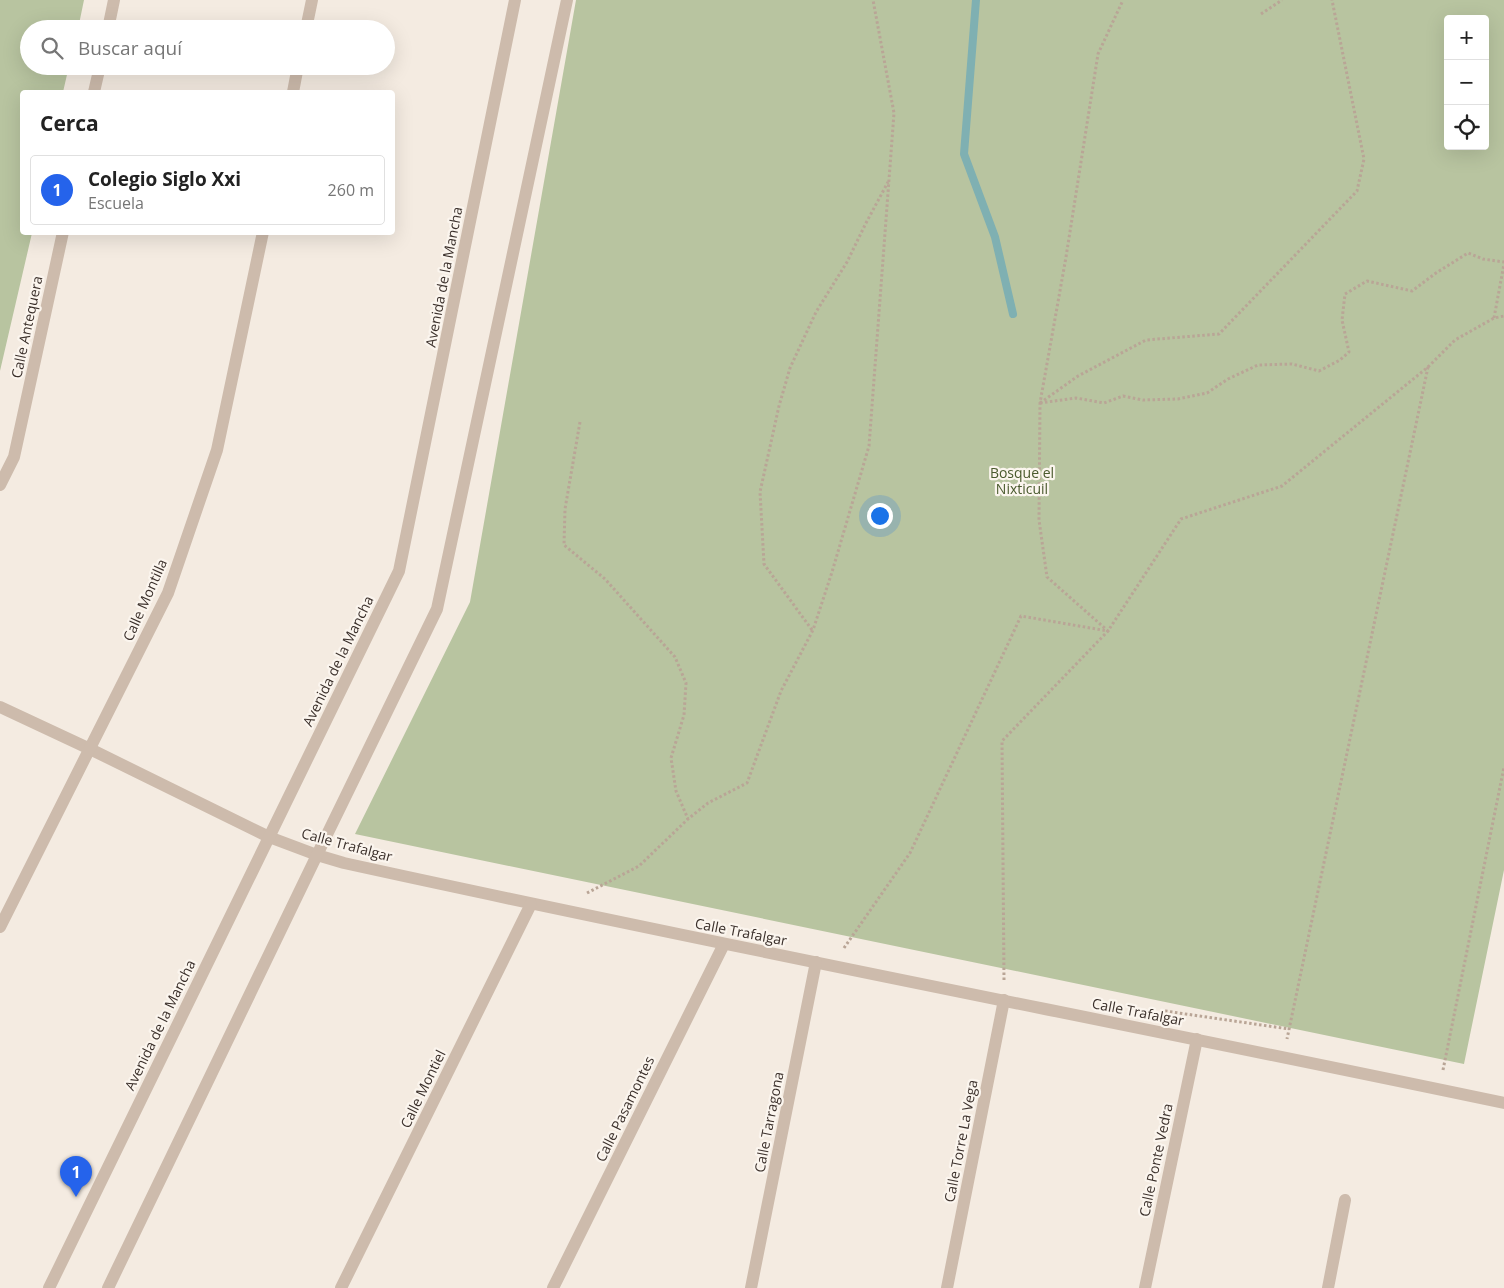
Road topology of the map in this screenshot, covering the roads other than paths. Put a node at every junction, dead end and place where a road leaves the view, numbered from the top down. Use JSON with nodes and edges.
{"nodes":[{"id":1,"x":114,"y":0,"type":"edge"},
{"id":2,"x":312,"y":0,"type":"edge"},
{"id":3,"x":515,"y":0,"type":"edge"},
{"id":4,"x":567,"y":0,"type":"edge"},
{"id":5,"x":110,"y":20,"type":"edge"},
{"id":6,"x":308,"y":20,"type":"edge"},
{"id":7,"x":98,"y":75,"type":"edge"},
{"id":8,"x":296,"y":75,"type":"edge"},
{"id":9,"x":94,"y":90,"type":"edge"},
{"id":10,"x":293,"y":90,"type":"edge"},
{"id":11,"x":62,"y":235,"type":"edge"},
{"id":12,"x":262,"y":235,"type":"edge"},
{"id":13,"x":0,"y":485,"type":"edge"},
{"id":14,"x":0,"y":707,"type":"edge"},
{"id":15,"x":90,"y":749,"type":"junction"},
{"id":16,"x":269,"y":837,"type":"junction"},
{"id":17,"x":317,"y":855,"type":"junction"},
{"id":18,"x":531,"y":904,"type":"junction"},
{"id":19,"x":0,"y":927,"type":"edge"},
{"id":20,"x":724,"y":944,"type":"junction"},
{"id":21,"x":816,"y":962,"type":"junction"},
{"id":22,"x":1004,"y":1000,"type":"junction"},
{"id":23,"x":1196,"y":1039,"type":"junction"},
{"id":24,"x":1504,"y":1103,"type":"edge"},
{"id":25,"x":1345,"y":1200,"type":"dead end"},
{"id":26,"x":49,"y":1288,"type":"edge"},
{"id":27,"x":108,"y":1288,"type":"edge"},
{"id":28,"x":341,"y":1288,"type":"edge"},
{"id":29,"x":553,"y":1288,"type":"edge"},
{"id":30,"x":751,"y":1288,"type":"edge"},
{"id":31,"x":947,"y":1288,"type":"edge"},
{"id":32,"x":1145,"y":1288,"type":"edge"},
{"id":33,"x":1328,"y":1288,"type":"edge"}],
"edges":[{"from":1,"to":5,"type":"street"},
{"from":2,"to":6,"type":"street"},
{"from":3,"to":16,"type":"street","name":"Avenida de la Mancha"},
{"from":4,"to":17,"type":"street"},
{"from":7,"to":9,"type":"street"},
{"from":8,"to":10,"type":"street"},
{"from":11,"to":13,"type":"street","name":"Calle Antequera"},
{"from":12,"to":15,"type":"street","name":"Calle Montilla"},
{"from":14,"to":15,"type":"street","name":"Calle Trafalgar"},
{"from":15,"to":16,"type":"street","name":"Calle Trafalgar"},
{"from":15,"to":19,"type":"street","name":"Calle Montilla"},
{"from":16,"to":17,"type":"street","name":"Calle Trafalgar"},
{"from":16,"to":26,"type":"street","name":"Avenida de la Mancha"},
{"from":17,"to":18,"type":"street","name":"Calle Trafalgar"},
{"from":17,"to":27,"type":"street"},
{"from":18,"to":20,"type":"street","name":"Calle Trafalgar"},
{"from":18,"to":28,"type":"street","name":"Calle Montiel"},
{"from":20,"to":21,"type":"street","name":"Calle Trafalgar"},
{"from":20,"to":29,"type":"street","name":"Calle Pasamontes"},
{"from":21,"to":22,"type":"street","name":"Calle Trafalgar"},
{"from":21,"to":30,"type":"street","name":"Calle Tarragona"},
{"from":22,"to":23,"type":"street","name":"Calle Trafalgar"},
{"from":22,"to":31,"type":"street","name":"Calle Torre La Vega"},
{"from":23,"to":24,"type":"street","name":"Calle Trafalgar"},
{"from":23,"to":32,"type":"street","name":"Calle Ponte Vedra"},
{"from":25,"to":33,"type":"street"}]}
